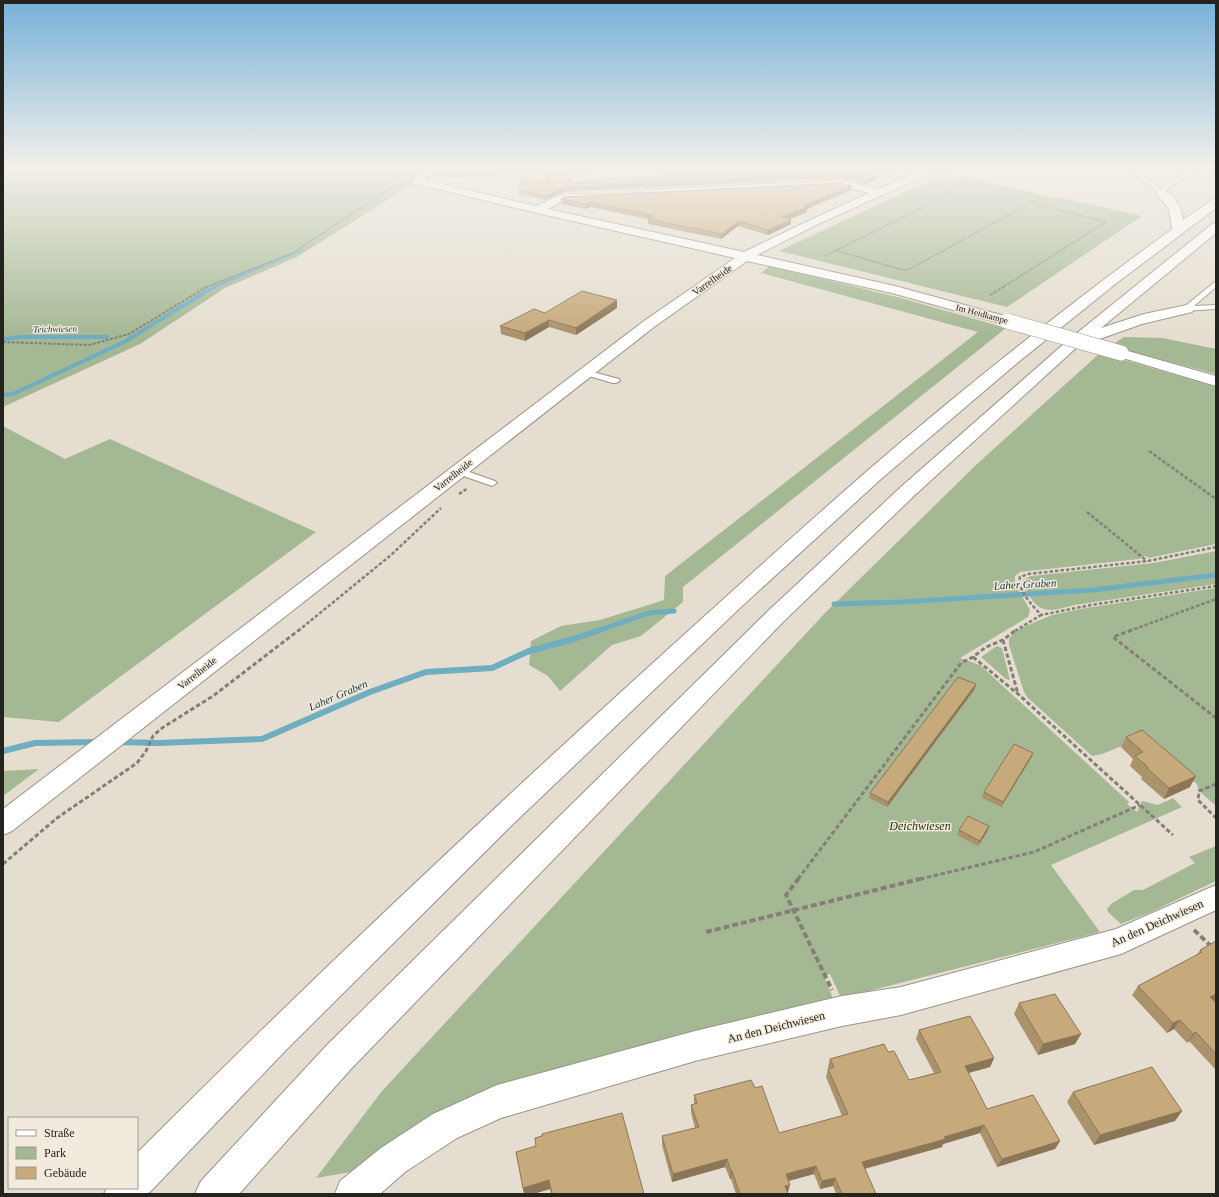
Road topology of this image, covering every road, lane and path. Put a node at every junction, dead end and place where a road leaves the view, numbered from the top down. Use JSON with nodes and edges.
{"nodes":[{"id":1,"x":335,"y":225,"type":"edge"},
{"id":2,"x":604,"y":225,"type":"edge"},
{"id":3,"x":811,"y":225,"type":"edge"},
{"id":4,"x":887,"y":225,"type":"edge"},
{"id":5,"x":990,"y":225,"type":"edge"},
{"id":6,"x":1101,"y":225,"type":"edge"},
{"id":7,"x":1178,"y":225,"type":"edge"},
{"id":8,"x":1185,"y":225,"type":"edge"},
{"id":9,"x":1216,"y":226,"type":"edge"},
{"id":10,"x":1178,"y":230,"type":"junction"},
{"id":11,"x":835,"y":250,"type":"junction"},
{"id":12,"x":746,"y":256,"type":"junction"},
{"id":13,"x":825,"y":256,"type":"dead end"},
{"id":14,"x":1216,"y":283,"type":"edge"},
{"id":15,"x":990,"y":294,"type":"dead end"},
{"id":16,"x":1216,"y":307,"type":"edge"},
{"id":17,"x":1187,"y":309,"type":"junction"},
{"id":18,"x":3,"y":342,"type":"edge"},
{"id":19,"x":1071,"y":345,"type":"junction"},
{"id":20,"x":585,"y":372,"type":"junction"},
{"id":21,"x":616,"y":381,"type":"dead end"},
{"id":22,"x":1216,"y":381,"type":"edge"},
{"id":23,"x":1149,"y":451,"type":"dead end"},
{"id":24,"x":458,"y":471,"type":"junction"},
{"id":25,"x":480,"y":479,"type":"junction"},
{"id":26,"x":492,"y":483,"type":"dead end"},
{"id":27,"x":456,"y":496,"type":"dead end"},
{"id":28,"x":1216,"y":499,"type":"edge"},
{"id":29,"x":444,"y":505,"type":"dead end"},
{"id":30,"x":1087,"y":512,"type":"dead end"},
{"id":31,"x":1216,"y":547,"type":"edge"},
{"id":32,"x":1148,"y":561,"type":"junction"},
{"id":33,"x":1216,"y":586,"type":"edge"},
{"id":34,"x":1216,"y":599,"type":"edge"},
{"id":35,"x":1041,"y":615,"type":"junction"},
{"id":36,"x":1003,"y":640,"type":"junction"},
{"id":37,"x":973,"y":657,"type":"junction"},
{"id":38,"x":1018,"y":694,"type":"junction"},
{"id":39,"x":1216,"y":718,"type":"edge"},
{"id":40,"x":1216,"y":784,"type":"edge"},
{"id":41,"x":1140,"y":805,"type":"junction"},
{"id":42,"x":1216,"y":818,"type":"edge"},
{"id":43,"x":3,"y":824,"type":"edge"},
{"id":44,"x":1173,"y":835,"type":"dead end"},
{"id":45,"x":3,"y":864,"type":"edge"},
{"id":46,"x":1216,"y":897,"type":"edge"},
{"id":47,"x":794,"y":909,"type":"junction"},
{"id":48,"x":1178,"y":914,"type":"junction"},
{"id":49,"x":706,"y":932,"type":"dead end"},
{"id":50,"x":1216,"y":951,"type":"edge"},
{"id":51,"x":842,"y":1011,"type":"junction"},
{"id":52,"x":138,"y":1178,"type":"edge"},
{"id":53,"x":214,"y":1194,"type":"edge"},
{"id":54,"x":353,"y":1194,"type":"edge"}],
"edges":[{"from":1,"to":18,"type":"path"},
{"from":2,"to":12,"type":"street","name":"Im Heidkampe"},
{"from":3,"to":12,"type":"street","name":"Varrelheide"},
{"from":4,"to":11,"type":"path"},
{"from":5,"to":11,"type":"path"},
{"from":6,"to":15,"type":"path"},
{"from":7,"to":10,"type":"highway"},
{"from":8,"to":10,"type":"highway"},
{"from":9,"to":19,"type":"highway"},
{"from":10,"to":52,"type":"highway"},
{"from":11,"to":13,"type":"path"},
{"from":12,"to":20,"type":"street","name":"Varrelheide"},
{"from":12,"to":22,"type":"street","name":"Im Heidkampe","bridge":true},
{"from":14,"to":17,"type":"lane"},
{"from":16,"to":17,"type":"lane"},
{"from":17,"to":19,"type":"highway"},
{"from":19,"to":53,"type":"highway"},
{"from":20,"to":21,"type":"lane"},
{"from":20,"to":24,"type":"street","name":"Varrelheide"},
{"from":23,"to":28,"type":"path"},
{"from":24,"to":25,"type":"lane"},
{"from":24,"to":43,"type":"street","name":"Varrelheide"},
{"from":25,"to":26,"type":"lane"},
{"from":25,"to":27,"type":"path"},
{"from":29,"to":45,"type":"path"},
{"from":30,"to":32,"type":"path"},
{"from":31,"to":32,"type":"path"},
{"from":32,"to":35,"type":"path"},
{"from":33,"to":35,"type":"path"},
{"from":34,"to":39,"type":"path"},
{"from":35,"to":36,"type":"path"},
{"from":36,"to":37,"type":"path"},
{"from":36,"to":38,"type":"path"},
{"from":37,"to":38,"type":"path"},
{"from":37,"to":47,"type":"path"},
{"from":38,"to":41,"type":"path"},
{"from":40,"to":42,"type":"path"},
{"from":41,"to":44,"type":"path"},
{"from":41,"to":47,"type":"path"},
{"from":46,"to":48,"type":"street","name":"An den Deichwiesen"},
{"from":47,"to":49,"type":"path"},
{"from":47,"to":51,"type":"path"},
{"from":48,"to":50,"type":"path"},
{"from":48,"to":51,"type":"street","name":"An den Deichwiesen"},
{"from":51,"to":54,"type":"street","name":"An den Deichwiesen"}]}
